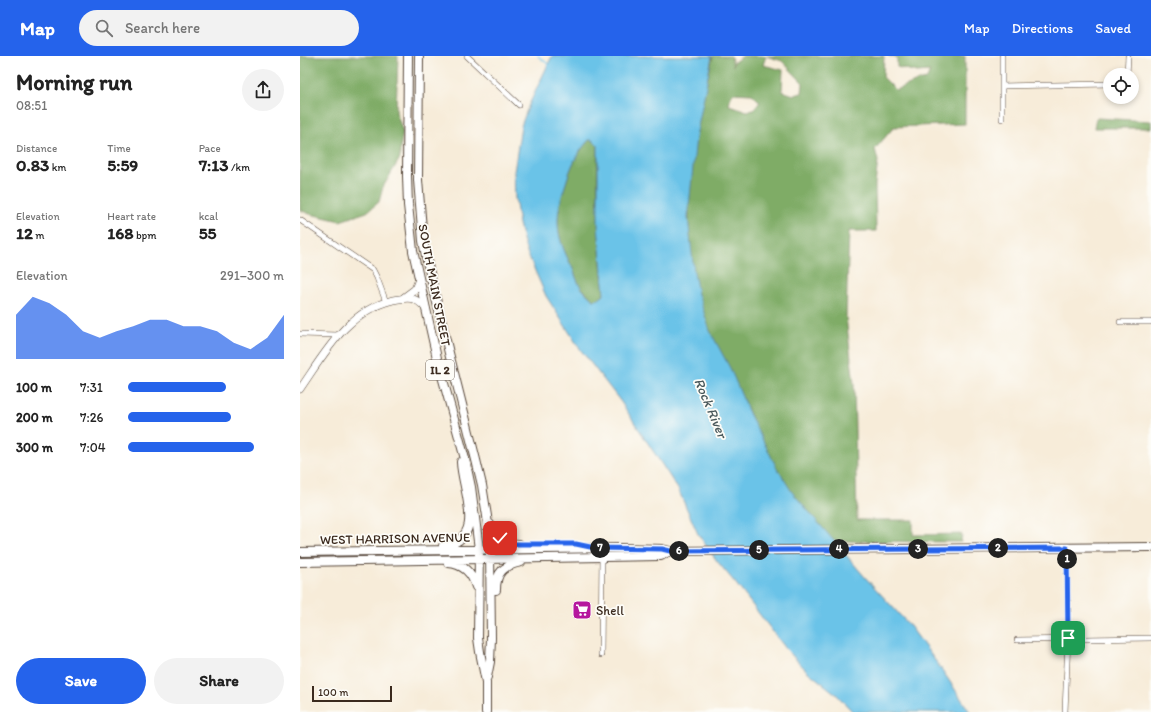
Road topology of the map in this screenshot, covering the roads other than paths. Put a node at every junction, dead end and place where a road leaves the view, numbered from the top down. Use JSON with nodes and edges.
{"nodes":[{"id":1,"x":408,"y":56,"type":"edge"},
{"id":2,"x":419,"y":56,"type":"edge"},
{"id":3,"x":467,"y":56,"type":"edge"},
{"id":4,"x":1002,"y":56,"type":"edge"},
{"id":5,"x":1128,"y":56,"type":"edge"},
{"id":6,"x":1127,"y":68,"type":"edge"},
{"id":7,"x":1103,"y":84,"type":"edge"},
{"id":8,"x":1002,"y":86,"type":"junction"},
{"id":9,"x":519,"y":105,"type":"dead end"},
{"id":10,"x":1002,"y":119,"type":"dead end"},
{"id":11,"x":300,"y":220,"type":"edge"},
{"id":12,"x":419,"y":279,"type":"junction"},
{"id":13,"x":403,"y":298,"type":"junction"},
{"id":14,"x":386,"y":302,"type":"junction"},
{"id":15,"x":426,"y":309,"type":"junction"},
{"id":16,"x":1120,"y":322,"type":"dead end"},
{"id":17,"x":1151,"y":322,"type":"edge"},
{"id":18,"x":300,"y":334,"type":"edge"},
{"id":19,"x":338,"y":335,"type":"junction"},
{"id":20,"x":300,"y":389,"type":"edge"},
{"id":21,"x":460,"y":441,"type":"junction"},
{"id":22,"x":487,"y":516,"type":"junction"},
{"id":23,"x":1151,"y":547,"type":"edge"},
{"id":24,"x":598,"y":548,"type":"junction"},
{"id":25,"x":1067,"y":548,"type":"junction"},
{"id":26,"x":479,"y":549,"type":"junction"},
{"id":27,"x":490,"y":549,"type":"junction"},
{"id":28,"x":420,"y":550,"type":"junction"},
{"id":29,"x":670,"y":551,"type":"junction"},
{"id":30,"x":300,"y":552,"type":"edge"},
{"id":31,"x":602,"y":557,"type":"junction"},
{"id":32,"x":537,"y":558,"type":"junction"},
{"id":33,"x":478,"y":559,"type":"junction"},
{"id":34,"x":490,"y":559,"type":"junction"},
{"id":35,"x":353,"y":561,"type":"junction"},
{"id":36,"x":300,"y":562,"type":"edge"},
{"id":37,"x":478,"y":600,"type":"junction"},
{"id":38,"x":1068,"y":638,"type":"junction"},
{"id":39,"x":1151,"y":638,"type":"edge"},
{"id":40,"x":1017,"y":640,"type":"dead end"},
{"id":41,"x":601,"y":655,"type":"dead end"},
{"id":42,"x":490,"y":662,"type":"junction"},
{"id":43,"x":486,"y":682,"type":"junction"},
{"id":44,"x":486,"y":712,"type":"edge"},
{"id":45,"x":1065,"y":712,"type":"edge"}],
"edges":[{"from":1,"to":12,"type":"main road","name":"SOUTH MAIN STREET","number":"IL 2"},
{"from":2,"to":22,"type":"main road","name":"SOUTH MAIN STREET","number":"IL 2"},
{"from":3,"to":9,"type":"street"},
{"from":4,"to":8,"type":"street"},
{"from":5,"to":6,"type":"street"},
{"from":7,"to":8,"type":"street"},
{"from":8,"to":10,"type":"street"},
{"from":11,"to":14,"type":"street"},
{"from":12,"to":13,"type":"street"},
{"from":12,"to":15,"type":"main road","name":"SOUTH MAIN STREET","number":"IL 2"},
{"from":13,"to":14,"type":"street"},
{"from":13,"to":15,"type":"street"},
{"from":14,"to":19,"type":"street"},
{"from":15,"to":21,"type":"main road","name":"SOUTH MAIN STREET","number":"IL 2"},
{"from":16,"to":17,"type":"street"},
{"from":18,"to":19,"type":"street"},
{"from":19,"to":20,"type":"street"},
{"from":21,"to":26,"type":"main road","name":"SOUTH MAIN STREET","number":"IL 2"},
{"from":21,"to":28,"type":"main road"},
{"from":22,"to":24,"type":"main road"},
{"from":22,"to":27,"type":"main road","name":"SOUTH MAIN STREET","number":"IL 2"},
{"from":23,"to":25,"type":"main road"},
{"from":24,"to":27,"type":"main road","name":"WEST HARRISON AVENUE"},
{"from":24,"to":29,"type":"main road","name":"WEST HARRISON AVENUE"},
{"from":24,"to":31,"type":"street"},
{"from":25,"to":29,"type":"main road"},
{"from":25,"to":38,"type":"street"},
{"from":26,"to":27,"type":"main road","name":"WEST HARRISON AVENUE"},
{"from":26,"to":28,"type":"main road","name":"WEST HARRISON AVENUE"},
{"from":26,"to":33,"type":"main road","name":"SOUTH MAIN STREET","number":"IL 2"},
{"from":27,"to":34,"type":"main road","name":"SOUTH MAIN STREET","number":"IL 2"},
{"from":28,"to":30,"type":"main road","name":"WEST HARRISON AVENUE"},
{"from":29,"to":31,"type":"main road","name":"WEST HARRISON AVENUE"},
{"from":31,"to":32,"type":"main road","name":"WEST HARRISON AVENUE"},
{"from":31,"to":41,"type":"street"},
{"from":32,"to":34,"type":"main road","name":"WEST HARRISON AVENUE"},
{"from":32,"to":42,"type":"main road"},
{"from":33,"to":34,"type":"main road","name":"WEST HARRISON AVENUE"},
{"from":33,"to":35,"type":"main road","name":"WEST HARRISON AVENUE"},
{"from":33,"to":37,"type":"main road","name":"SOUTH MAIN STREET","number":"IL 2"},
{"from":34,"to":42,"type":"main road","name":"SOUTH MAIN STREET","number":"IL 2"},
{"from":35,"to":36,"type":"main road","name":"WEST HARRISON AVENUE"},
{"from":35,"to":37,"type":"main road"},
{"from":37,"to":43,"type":"main road","name":"SOUTH MAIN STREET","number":"IL 2"},
{"from":38,"to":39,"type":"street"},
{"from":38,"to":40,"type":"street"},
{"from":38,"to":45,"type":"street"},
{"from":42,"to":43,"type":"main road","name":"SOUTH MAIN STREET","number":"IL 2"},
{"from":43,"to":44,"type":"main road","name":"SOUTH MAIN STREET","number":"IL 2"}]}
